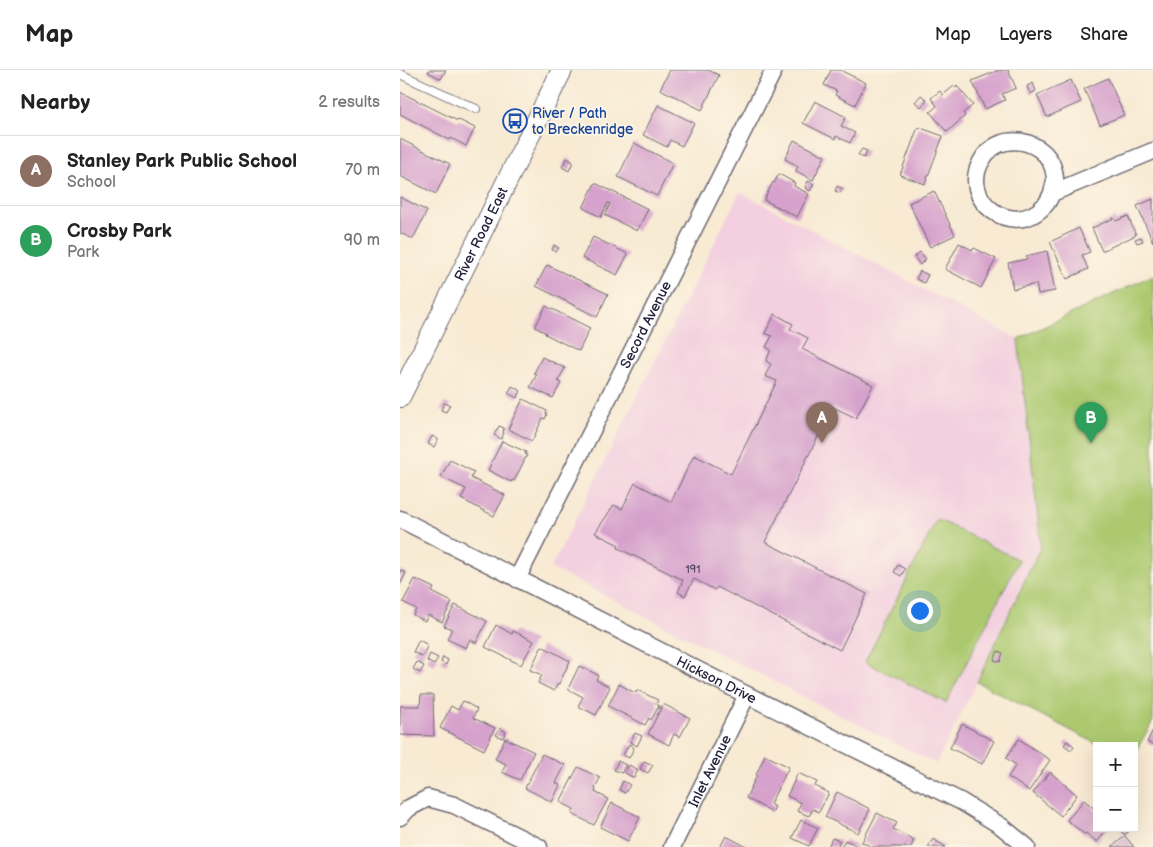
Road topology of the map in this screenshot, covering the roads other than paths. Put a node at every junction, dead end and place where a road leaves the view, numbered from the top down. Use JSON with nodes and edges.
{"nodes":[{"id":1,"x":562,"y":70,"type":"edge"},
{"id":2,"x":774,"y":70,"type":"edge"},
{"id":3,"x":400,"y":74,"type":"edge"},
{"id":4,"x":476,"y":109,"type":"dead end"},
{"id":5,"x":1153,"y":151,"type":"edge"},
{"id":6,"x":1052,"y":193,"type":"junction"},
{"id":7,"x":400,"y":396,"type":"edge"},
{"id":8,"x":400,"y":519,"type":"edge"},
{"id":9,"x":517,"y":579,"type":"junction"},
{"id":10,"x":747,"y":695,"type":"junction"},
{"id":11,"x":400,"y":817,"type":"edge"},
{"id":12,"x":539,"y":847,"type":"edge"},
{"id":13,"x":672,"y":847,"type":"edge"},
{"id":14,"x":1027,"y":847,"type":"edge"}],
"edges":[{"from":1,"to":7,"type":"street","name":"River Road East"},
{"from":2,"to":9,"type":"street","name":"Secord Avenue"},
{"from":3,"to":4,"type":"lane"},
{"from":5,"to":6,"type":"street"},
{"from":6,"to":6,"type":"street"},
{"from":8,"to":9,"type":"street","name":"Hickson Drive"},
{"from":9,"to":10,"type":"street","name":"Hickson Drive"},
{"from":10,"to":13,"type":"street","name":"Inlet Avenue"},
{"from":10,"to":14,"type":"street","name":"Hickson Drive"},
{"from":11,"to":12,"type":"street"}]}
